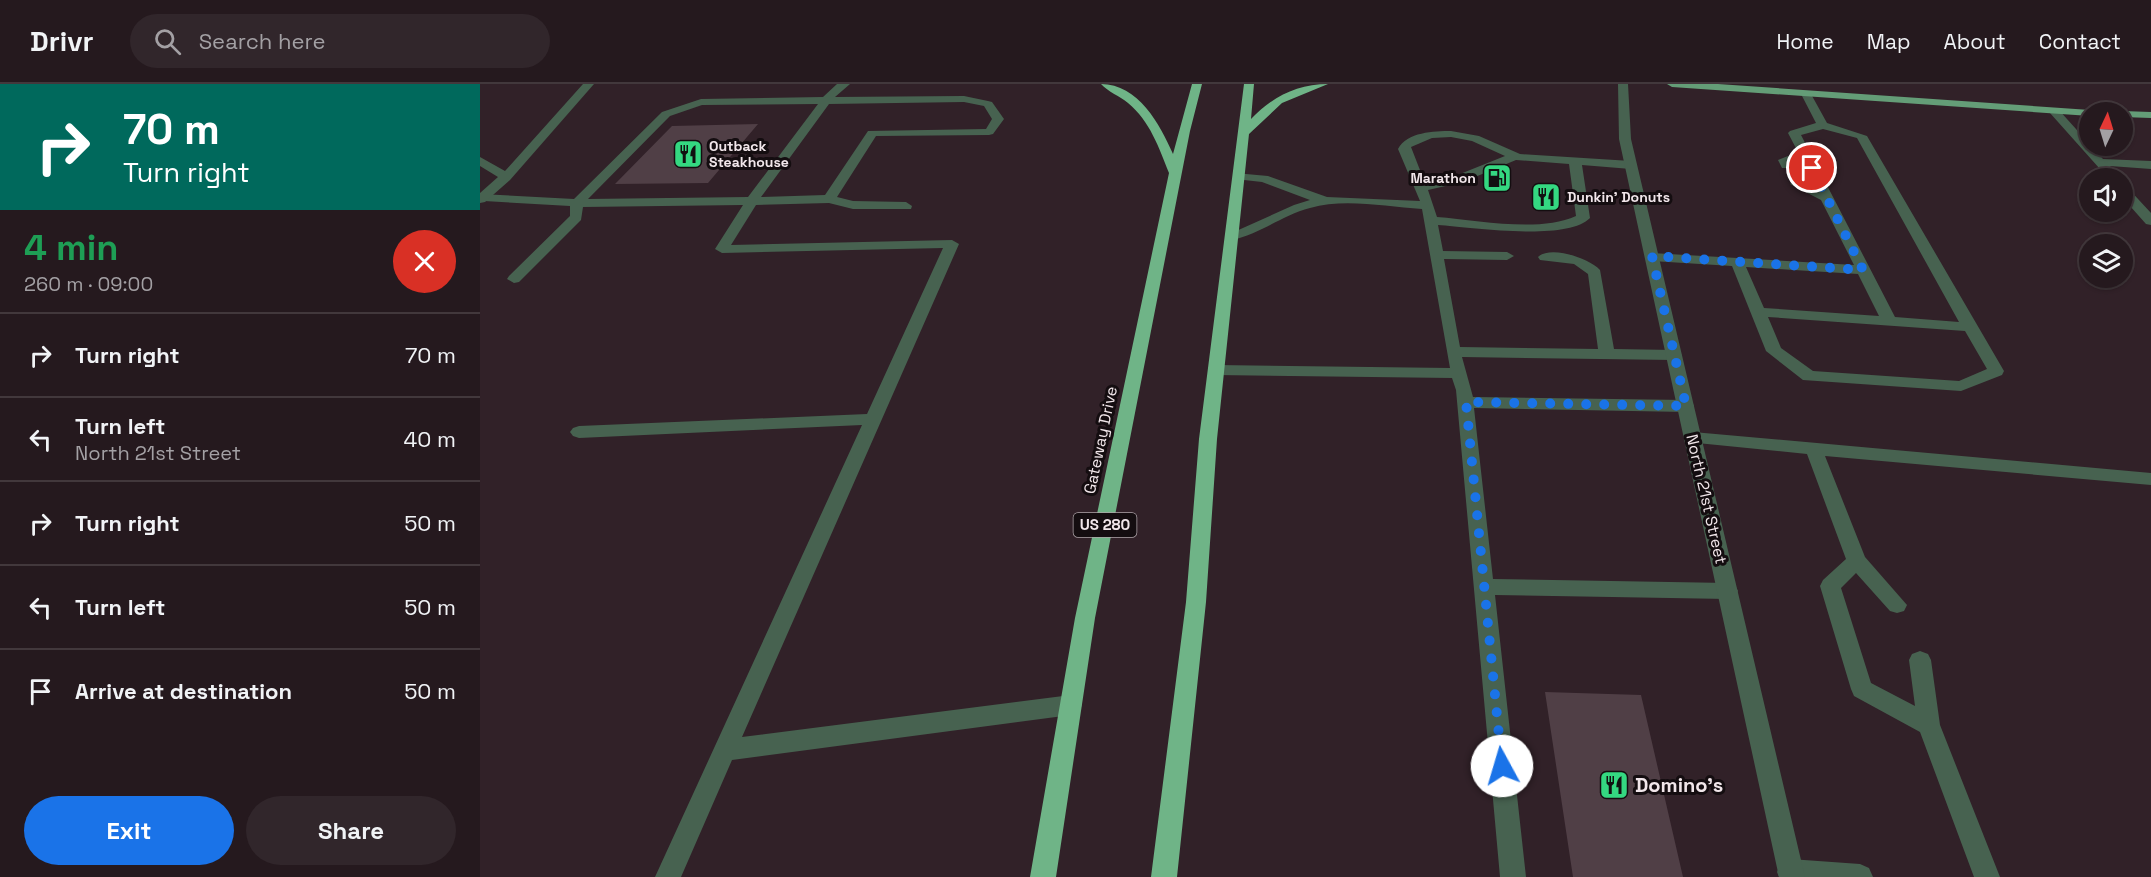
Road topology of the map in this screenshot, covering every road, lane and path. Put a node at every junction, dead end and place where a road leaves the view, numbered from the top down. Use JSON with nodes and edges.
{"nodes":[{"id":1,"x":589,"y":84,"type":"edge"},
{"id":2,"x":1106,"y":84,"type":"edge"},
{"id":3,"x":1197,"y":84,"type":"edge"},
{"id":4,"x":1249,"y":84,"type":"edge"},
{"id":5,"x":1323,"y":84,"type":"edge"},
{"id":6,"x":1623,"y":84,"type":"edge"},
{"id":7,"x":1672,"y":84,"type":"edge"},
{"id":8,"x":840,"y":85,"type":"edge"},
{"id":9,"x":1806,"y":94,"type":"junction"},
{"id":10,"x":825,"y":102,"type":"junction"},
{"id":11,"x":888,"y":109,"type":"junction"},
{"id":12,"x":2054,"y":111,"type":"junction"},
{"id":13,"x":2079,"y":112,"type":"edge"},
{"id":14,"x":2133,"y":114,"type":"edge"},
{"id":15,"x":2151,"y":115,"type":"edge"},
{"id":16,"x":1823,"y":125,"type":"junction"},
{"id":17,"x":872,"y":133,"type":"junction"},
{"id":18,"x":1244,"y":133,"type":"junction"},
{"id":19,"x":1805,"y":154,"type":"junction"},
{"id":20,"x":1515,"y":156,"type":"junction"},
{"id":21,"x":480,"y":161,"type":"edge"},
{"id":22,"x":1575,"y":161,"type":"junction"},
{"id":23,"x":2099,"y":162,"type":"junction"},
{"id":24,"x":1631,"y":165,"type":"junction"},
{"id":25,"x":1786,"y":165,"type":"dead end"},
{"id":26,"x":2151,"y":165,"type":"edge"},
{"id":27,"x":2105,"y":168,"type":"edge"},
{"id":28,"x":1176,"y":174,"type":"junction"},
{"id":29,"x":1239,"y":176,"type":"junction"},
{"id":30,"x":506,"y":177,"type":"junction"},
{"id":31,"x":1796,"y":184,"type":"dead end"},
{"id":32,"x":1826,"y":197,"type":"junction"},
{"id":33,"x":482,"y":198,"type":"edge"},
{"id":34,"x":829,"y":199,"type":"junction"},
{"id":35,"x":752,"y":201,"type":"junction"},
{"id":36,"x":1325,"y":201,"type":"junction"},
{"id":37,"x":2133,"y":201,"type":"edge"},
{"id":38,"x":577,"y":203,"type":"junction"},
{"id":39,"x":1426,"y":204,"type":"junction"},
{"id":40,"x":906,"y":206,"type":"dead end"},
{"id":41,"x":2151,"y":221,"type":"edge"},
{"id":42,"x":1232,"y":236,"type":"junction"},
{"id":43,"x":1437,"y":255,"type":"junction"},
{"id":44,"x":1506,"y":256,"type":"dead end"},
{"id":45,"x":1652,"y":256,"type":"junction"},
{"id":46,"x":1545,"y":257,"type":"dead end"},
{"id":47,"x":1737,"y":262,"type":"junction"},
{"id":48,"x":1863,"y":270,"type":"junction"},
{"id":49,"x":514,"y":279,"type":"dead end"},
{"id":50,"x":1758,"y":312,"type":"junction"},
{"id":51,"x":1889,"y":321,"type":"junction"},
{"id":52,"x":1970,"y":327,"type":"junction"},
{"id":53,"x":1453,"y":352,"type":"junction"},
{"id":54,"x":1606,"y":354,"type":"junction"},
{"id":55,"x":1674,"y":355,"type":"junction"},
{"id":56,"x":1216,"y":370,"type":"junction"},
{"id":57,"x":1459,"y":373,"type":"junction"},
{"id":58,"x":1466,"y":402,"type":"junction"},
{"id":59,"x":1686,"y":406,"type":"junction"},
{"id":60,"x":873,"y":419,"type":"junction"},
{"id":61,"x":579,"y":432,"type":"dead end"},
{"id":62,"x":1693,"y":438,"type":"junction"},
{"id":63,"x":1815,"y":449,"type":"junction"},
{"id":64,"x":2151,"y":480,"type":"edge"},
{"id":65,"x":1857,"y":561,"type":"junction"},
{"id":66,"x":1484,"y":587,"type":"junction"},
{"id":67,"x":1728,"y":591,"type":"junction"},
{"id":68,"x":1897,"y":604,"type":"dead end"},
{"id":69,"x":1920,"y":660,"type":"dead end"},
{"id":70,"x":1071,"y":705,"type":"junction"},
{"id":71,"x":1929,"y":724,"type":"junction"},
{"id":72,"x":725,"y":750,"type":"junction"},
{"id":73,"x":1791,"y":874,"type":"edge"},
{"id":74,"x":668,"y":877,"type":"edge"},
{"id":75,"x":1043,"y":877,"type":"edge"},
{"id":76,"x":1164,"y":877,"type":"edge"},
{"id":77,"x":1513,"y":877,"type":"edge"},
{"id":78,"x":1860,"y":877,"type":"edge"},
{"id":79,"x":1987,"y":877,"type":"edge"}],
"edges":[{"from":1,"to":30,"type":"street"},
{"from":2,"to":28,"type":"highway"},
{"from":3,"to":28,"type":"highway","name":"Gateway Drive","number":"US 280"},
{"from":4,"to":18,"type":"highway"},
{"from":5,"to":18,"type":"highway"},
{"from":6,"to":24,"type":"street","name":"North 21st Street"},
{"from":7,"to":9,"type":"main road"},
{"from":8,"to":10,"type":"street"},
{"from":9,"to":12,"type":"main road"},
{"from":9,"to":16,"type":"street"},
{"from":10,"to":11,"type":"street"},
{"from":10,"to":35,"type":"street"},
{"from":10,"to":38,"type":"street"},
{"from":11,"to":17,"type":"street"},
{"from":11,"to":17,"type":"street"},
{"from":12,"to":13,"type":"main road"},
{"from":12,"to":23,"type":"street"},
{"from":14,"to":15,"type":"main road"},
{"from":16,"to":19,"type":"street"},
{"from":16,"to":52,"type":"street"},
{"from":17,"to":34,"type":"street"},
{"from":18,"to":29,"type":"highway"},
{"from":19,"to":25,"type":"street"},
{"from":19,"to":32,"type":"street"},
{"from":20,"to":22,"type":"street"},
{"from":20,"to":39,"type":"street"},
{"from":20,"to":39,"type":"street"},
{"from":21,"to":30,"type":"street"},
{"from":22,"to":24,"type":"street"},
{"from":22,"to":39,"type":"street"},
{"from":23,"to":26,"type":"street"},
{"from":23,"to":27,"type":"street"},
{"from":24,"to":45,"type":"street","name":"North 21st Street"},
{"from":28,"to":70,"type":"highway","name":"Gateway Drive","number":"US 280"},
{"from":29,"to":36,"type":"street"},
{"from":29,"to":42,"type":"highway"},
{"from":30,"to":33,"type":"street"},
{"from":31,"to":32,"type":"street"},
{"from":32,"to":48,"type":"street"},
{"from":33,"to":38,"type":"street"},
{"from":34,"to":35,"type":"street"},
{"from":34,"to":40,"type":"street"},
{"from":35,"to":38,"type":"street"},
{"from":35,"to":60,"type":"street"},
{"from":36,"to":39,"type":"street"},
{"from":36,"to":42,"type":"street"},
{"from":37,"to":41,"type":"street"},
{"from":38,"to":49,"type":"street"},
{"from":39,"to":43,"type":"street"},
{"from":42,"to":56,"type":"highway"},
{"from":43,"to":44,"type":"street"},
{"from":43,"to":53,"type":"street"},
{"from":45,"to":47,"type":"street"},
{"from":45,"to":55,"type":"street","name":"North 21st Street"},
{"from":46,"to":54,"type":"street"},
{"from":47,"to":48,"type":"street"},
{"from":47,"to":50,"type":"street"},
{"from":48,"to":51,"type":"street"},
{"from":50,"to":51,"type":"street"},
{"from":50,"to":52,"type":"street"},
{"from":51,"to":52,"type":"street"},
{"from":53,"to":54,"type":"street"},
{"from":53,"to":57,"type":"street"},
{"from":54,"to":55,"type":"street"},
{"from":55,"to":59,"type":"street","name":"North 21st Street"},
{"from":56,"to":57,"type":"street"},
{"from":56,"to":76,"type":"highway"},
{"from":57,"to":58,"type":"street"},
{"from":58,"to":59,"type":"street"},
{"from":58,"to":66,"type":"street"},
{"from":59,"to":62,"type":"street","name":"North 21st Street"},
{"from":60,"to":61,"type":"street"},
{"from":60,"to":72,"type":"street"},
{"from":62,"to":63,"type":"street"},
{"from":62,"to":67,"type":"street","name":"North 21st Street"},
{"from":63,"to":64,"type":"street"},
{"from":63,"to":65,"type":"street"},
{"from":65,"to":68,"type":"street"},
{"from":65,"to":71,"type":"street"},
{"from":66,"to":67,"type":"street"},
{"from":66,"to":77,"type":"street"},
{"from":67,"to":73,"type":"street","name":"North 21st Street"},
{"from":69,"to":71,"type":"street"},
{"from":70,"to":72,"type":"street"},
{"from":70,"to":75,"type":"highway","name":"Gateway Drive","number":"US 280"},
{"from":71,"to":79,"type":"street"},
{"from":72,"to":74,"type":"street"},
{"from":73,"to":78,"type":"street"}]}
